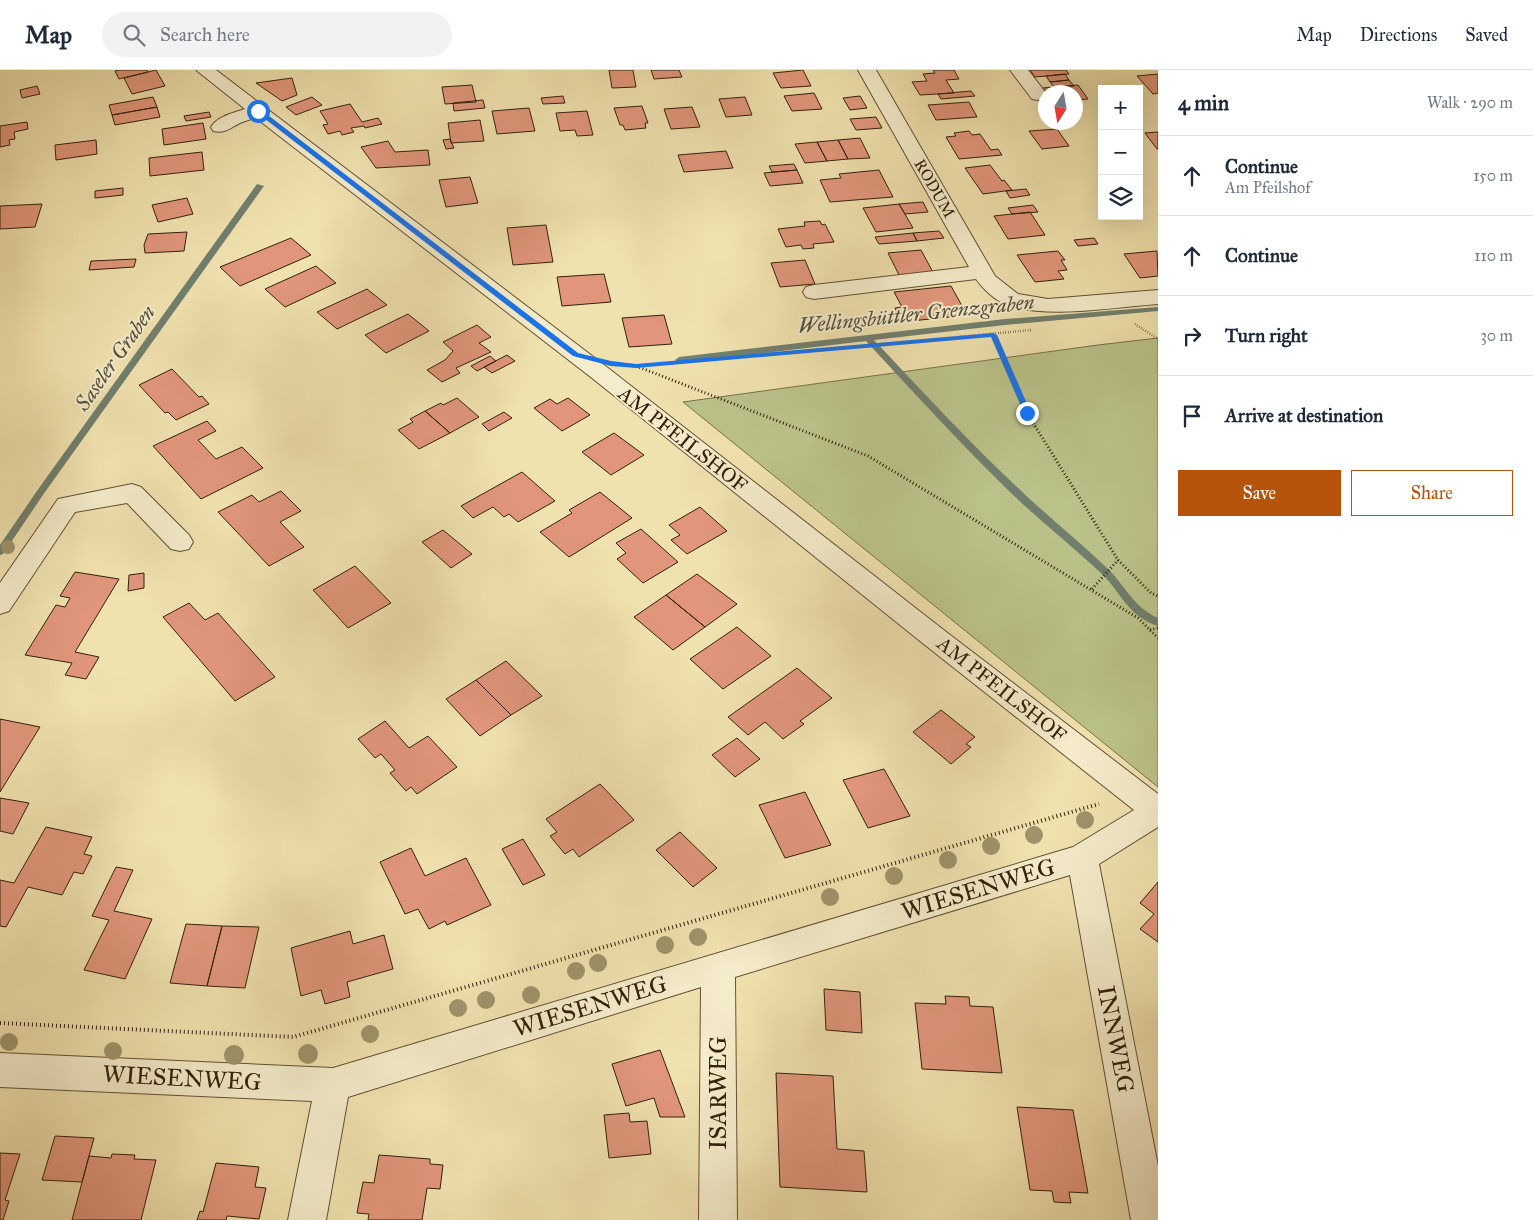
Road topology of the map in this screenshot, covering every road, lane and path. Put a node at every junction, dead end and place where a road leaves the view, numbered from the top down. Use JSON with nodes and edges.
{"nodes":[{"id":1,"x":205,"y":70,"type":"edge"},
{"id":2,"x":867,"y":70,"type":"edge"},
{"id":3,"x":1020,"y":70,"type":"edge"},
{"id":4,"x":1038,"y":95,"type":"dead end"},
{"id":5,"x":258,"y":111,"type":"junction"},
{"id":6,"x":220,"y":127,"type":"dead end"},
{"id":7,"x":983,"y":272,"type":"junction"},
{"id":8,"x":814,"y":292,"type":"dead end"},
{"id":9,"x":1158,"y":297,"type":"edge"},
{"id":10,"x":1010,"y":332,"type":"dead end"},
{"id":11,"x":993,"y":335,"type":"junction"},
{"id":12,"x":628,"y":365,"type":"dead end"},
{"id":13,"x":636,"y":366,"type":"junction"},
{"id":14,"x":180,"y":542,"type":"dead end"},
{"id":15,"x":1118,"y":560,"type":"junction"},
{"id":16,"x":1091,"y":590,"type":"junction"},
{"id":17,"x":1158,"y":596,"type":"edge"},
{"id":18,"x":0,"y":604,"type":"edge"},
{"id":19,"x":1158,"y":628,"type":"edge"},
{"id":20,"x":1150,"y":630,"type":"junction"},
{"id":21,"x":1158,"y":638,"type":"edge"},
{"id":22,"x":1150,"y":806,"type":"edge"},
{"id":23,"x":1082,"y":858,"type":"junction"},
{"id":24,"x":718,"y":967,"type":"junction"},
{"id":25,"x":0,"y":1023,"type":"edge"},
{"id":26,"x":0,"y":1070,"type":"edge"},
{"id":27,"x":333,"y":1085,"type":"junction"},
{"id":28,"x":307,"y":1220,"type":"edge"},
{"id":29,"x":718,"y":1220,"type":"edge"},
{"id":30,"x":1150,"y":1220,"type":"edge"}],
"edges":[{"from":1,"to":5,"type":"street","name":"AM PFEILSHOF"},
{"from":2,"to":7,"type":"street","name":"RODUM"},
{"from":3,"to":4,"type":"street"},
{"from":5,"to":6,"type":"street"},
{"from":5,"to":22,"type":"street","name":"AM PFEILSHOF"},
{"from":7,"to":8,"type":"street"},
{"from":7,"to":9,"type":"street","name":"RODUM"},
{"from":10,"to":11,"type":"path"},
{"from":11,"to":13,"type":"path"},
{"from":11,"to":15,"type":"path"},
{"from":12,"to":13,"type":"path"},
{"from":13,"to":16,"type":"path"},
{"from":14,"to":18,"type":"street"},
{"from":15,"to":16,"type":"path"},
{"from":15,"to":17,"type":"path"},
{"from":16,"to":20,"type":"path"},
{"from":19,"to":20,"type":"path"},
{"from":20,"to":21,"type":"path"},
{"from":22,"to":23,"type":"street","name":"WIESENWEG"},
{"from":22,"to":25,"type":"path"},
{"from":23,"to":24,"type":"street","name":"WIESENWEG"},
{"from":23,"to":30,"type":"street","name":"INNWEG"},
{"from":24,"to":27,"type":"street","name":"WIESENWEG"},
{"from":24,"to":29,"type":"street","name":"ISARWEG"},
{"from":26,"to":27,"type":"street","name":"WIESENWEG"},
{"from":27,"to":28,"type":"street"}]}
